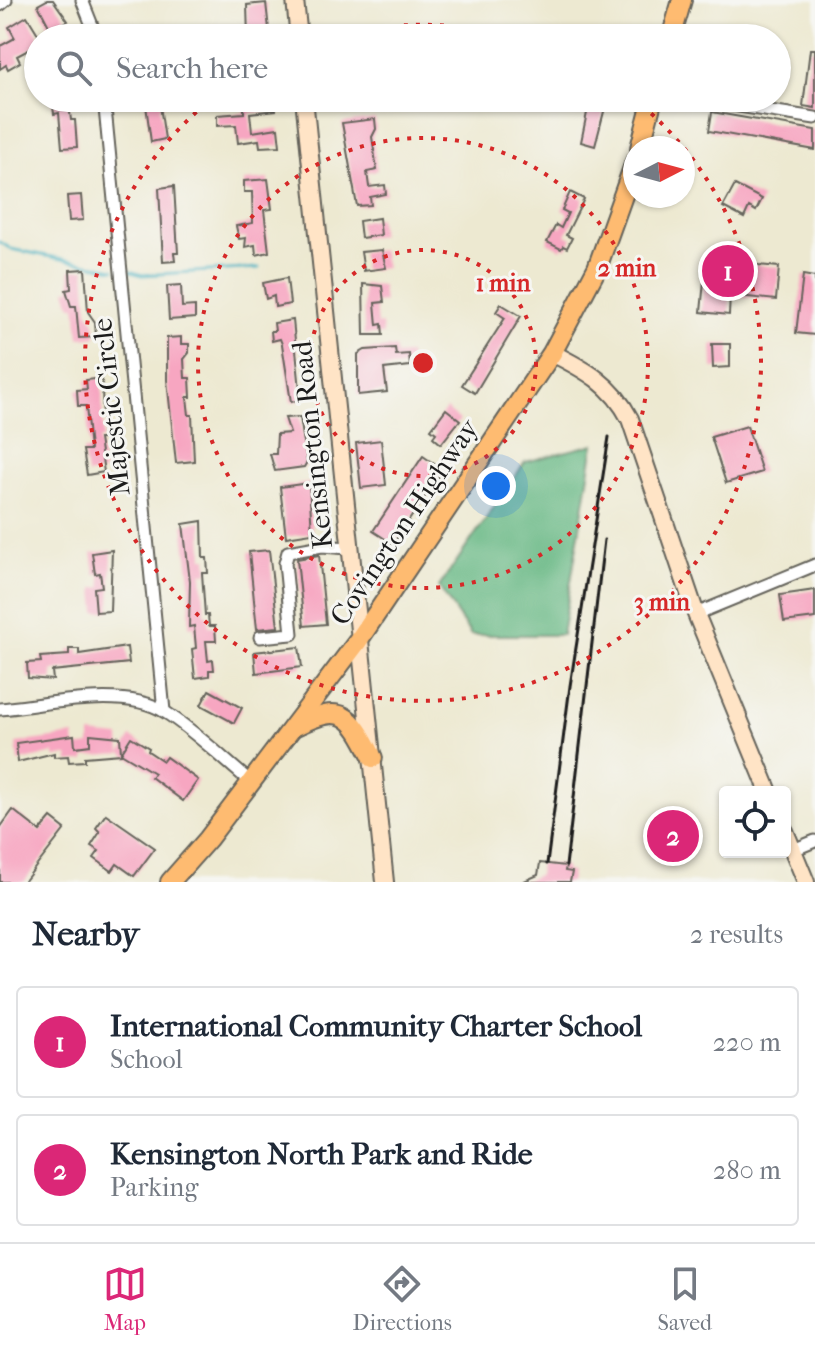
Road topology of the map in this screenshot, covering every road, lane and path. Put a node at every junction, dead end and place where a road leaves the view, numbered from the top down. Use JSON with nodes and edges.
{"nodes":[{"id":1,"x":6,"y":0,"type":"edge"},
{"id":2,"x":82,"y":0,"type":"edge"},
{"id":3,"x":295,"y":0,"type":"edge"},
{"id":4,"x":682,"y":0,"type":"edge"},
{"id":5,"x":0,"y":5,"type":"edge"},
{"id":6,"x":91,"y":24,"type":"edge"},
{"id":7,"x":298,"y":24,"type":"edge"},
{"id":8,"x":675,"y":24,"type":"edge"},
{"id":9,"x":105,"y":112,"type":"edge"},
{"id":10,"x":305,"y":112,"type":"edge"},
{"id":11,"x":649,"y":112,"type":"edge"},
{"id":12,"x":787,"y":112,"type":"edge"},
{"id":13,"x":815,"y":118,"type":"edge"},
{"id":14,"x":643,"y":136,"type":"edge"},
{"id":15,"x":623,"y":195,"type":"edge"},
{"id":16,"x":552,"y":353,"type":"junction"},
{"id":17,"x":348,"y":548,"type":"junction"},
{"id":18,"x":815,"y":565,"type":"edge"},
{"id":19,"x":696,"y":614,"type":"junction"},
{"id":20,"x":260,"y":637,"type":"dead end"},
{"id":21,"x":358,"y":641,"type":"junction"},
{"id":22,"x":0,"y":709,"type":"edge"},
{"id":23,"x":164,"y":711,"type":"junction"},
{"id":24,"x":290,"y":729,"type":"junction"},
{"id":25,"x":373,"y":758,"type":"junction"},
{"id":26,"x":251,"y":782,"type":"junction"},
{"id":27,"x":767,"y":786,"type":"edge"},
{"id":28,"x":815,"y":841,"type":"edge"},
{"id":29,"x":791,"y":845,"type":"edge"},
{"id":30,"x":793,"y":850,"type":"junction"},
{"id":31,"x":170,"y":882,"type":"edge"},
{"id":32,"x":385,"y":882,"type":"edge"},
{"id":33,"x":806,"y":882,"type":"edge"}],
"edges":[{"from":1,"to":5,"type":"street"},
{"from":2,"to":6,"type":"street"},
{"from":3,"to":7,"type":"street"},
{"from":4,"to":8,"type":"main road"},
{"from":9,"to":23,"type":"street","name":"Majestic Circle"},
{"from":10,"to":17,"type":"street","name":"Kensington Road"},
{"from":11,"to":14,"type":"main road"},
{"from":12,"to":13,"type":"street"},
{"from":15,"to":16,"type":"main road","name":"Covington Highway"},
{"from":16,"to":19,"type":"street"},
{"from":16,"to":21,"type":"main road","name":"Covington Highway"},
{"from":17,"to":20,"type":"street"},
{"from":17,"to":21,"type":"street","name":"Kensington Road"},
{"from":18,"to":19,"type":"street"},
{"from":19,"to":27,"type":"street"},
{"from":21,"to":24,"type":"main road","name":"Covington Highway"},
{"from":21,"to":25,"type":"street","name":"Kensington Road"},
{"from":22,"to":23,"type":"street"},
{"from":23,"to":26,"type":"street"},
{"from":24,"to":25,"type":"main road"},
{"from":24,"to":26,"type":"main road","name":"Covington Highway"},
{"from":25,"to":32,"type":"street","name":"Kensington Road"},
{"from":26,"to":31,"type":"main road","name":"Covington Highway"},
{"from":28,"to":30,"type":"street"},
{"from":29,"to":30,"type":"street"},
{"from":30,"to":33,"type":"street"}]}
